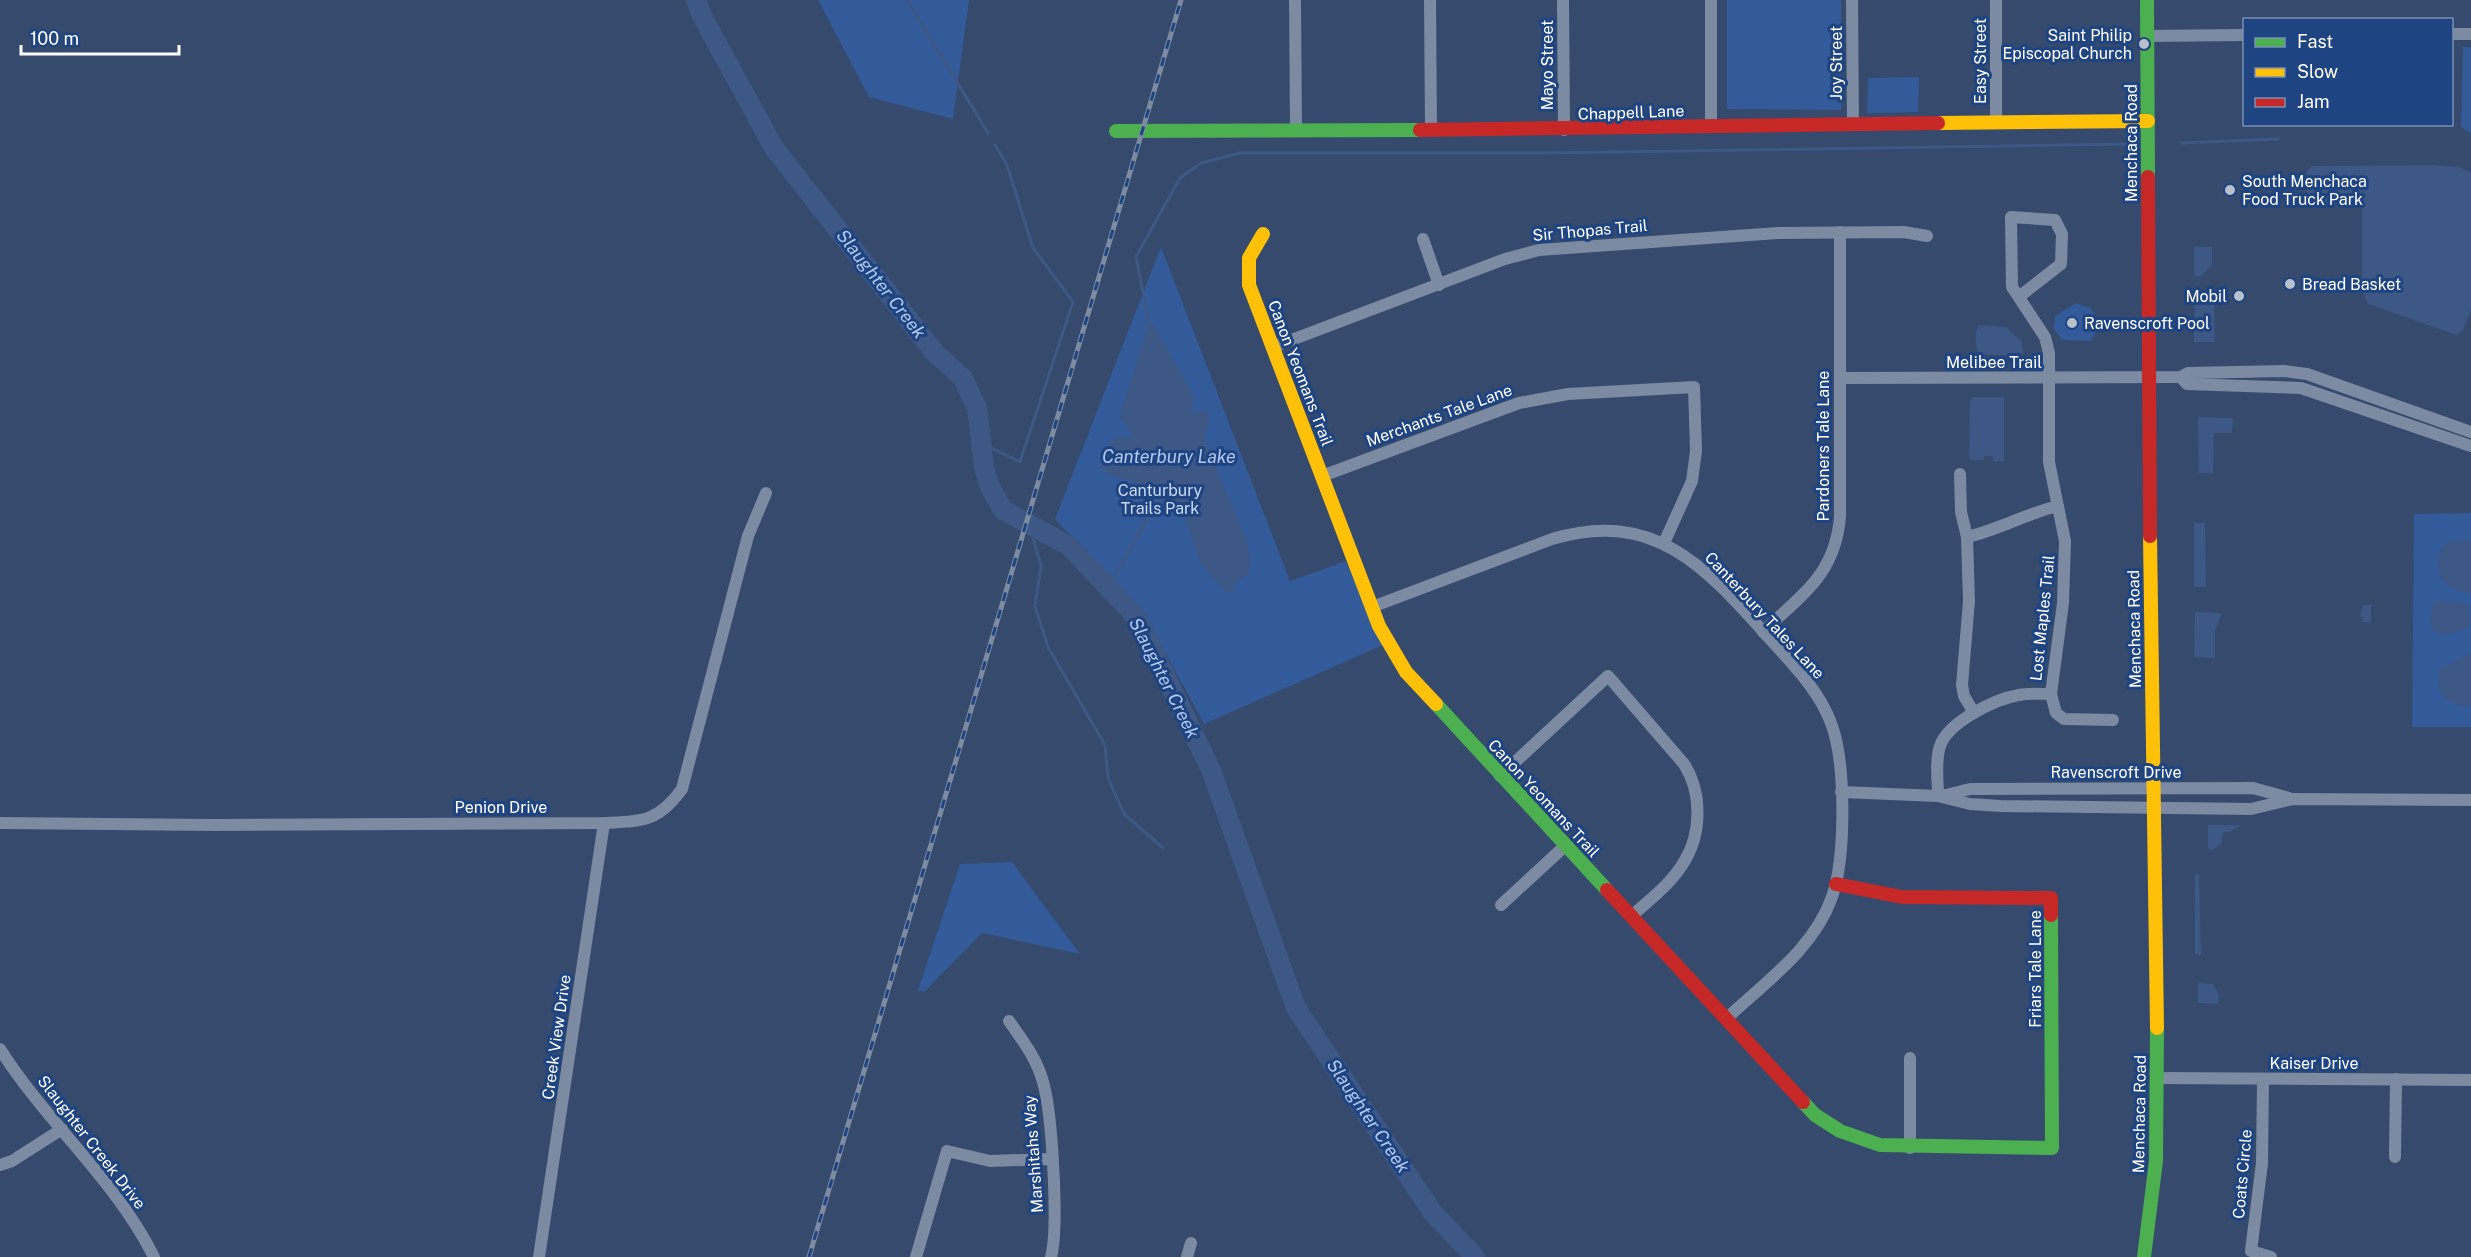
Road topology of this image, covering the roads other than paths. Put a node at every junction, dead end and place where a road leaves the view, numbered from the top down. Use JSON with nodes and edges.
{"nodes":[{"id":1,"x":1295,"y":0,"type":"edge"},
{"id":2,"x":1430,"y":0,"type":"edge"},
{"id":3,"x":1563,"y":0,"type":"edge"},
{"id":4,"x":1710,"y":0,"type":"edge"},
{"id":5,"x":1852,"y":0,"type":"edge"},
{"id":6,"x":1996,"y":0,"type":"edge"},
{"id":7,"x":2147,"y":0,"type":"edge"},
{"id":8,"x":2453,"y":34,"type":"edge"},
{"id":9,"x":2471,"y":34,"type":"edge"},
{"id":10,"x":2243,"y":35,"type":"edge"},
{"id":11,"x":2147,"y":36,"type":"junction"},
{"id":12,"x":2148,"y":121,"type":"junction"},
{"id":13,"x":1996,"y":123,"type":"junction"},
{"id":14,"x":1711,"y":125,"type":"junction"},
{"id":15,"x":1853,"y":125,"type":"junction"},
{"id":16,"x":1296,"y":130,"type":"junction"},
{"id":17,"x":1431,"y":130,"type":"junction"},
{"id":18,"x":1564,"y":130,"type":"junction"},
{"id":19,"x":1116,"y":131,"type":"dead end"},
{"id":20,"x":1840,"y":232,"type":"junction"},
{"id":21,"x":1263,"y":234,"type":"dead end"},
{"id":22,"x":1927,"y":236,"type":"dead end"},
{"id":23,"x":1423,"y":239,"type":"dead end"},
{"id":24,"x":1439,"y":285,"type":"junction"},
{"id":25,"x":2020,"y":296,"type":"junction"},
{"id":26,"x":1273,"y":347,"type":"junction"},
{"id":27,"x":2149,"y":377,"type":"junction"},
{"id":28,"x":2181,"y":377,"type":"junction"},
{"id":29,"x":1840,"y":378,"type":"junction"},
{"id":30,"x":2049,"y":379,"type":"junction"},
{"id":31,"x":2471,"y":432,"type":"edge"},
{"id":32,"x":2471,"y":446,"type":"edge"},
{"id":33,"x":1960,"y":474,"type":"dead end"},
{"id":34,"x":1322,"y":476,"type":"junction"},
{"id":35,"x":766,"y":493,"type":"dead end"},
{"id":36,"x":2058,"y":506,"type":"junction"},
{"id":37,"x":1967,"y":537,"type":"junction"},
{"id":38,"x":1664,"y":543,"type":"junction"},
{"id":39,"x":1372,"y":607,"type":"junction"},
{"id":40,"x":1763,"y":632,"type":"junction"},
{"id":41,"x":2051,"y":694,"type":"junction"},
{"id":42,"x":1974,"y":713,"type":"junction"},
{"id":43,"x":2113,"y":720,"type":"dead end"},
{"id":44,"x":1500,"y":776,"type":"junction"},
{"id":45,"x":2153,"y":788,"type":"junction"},
{"id":46,"x":1841,"y":792,"type":"junction"},
{"id":47,"x":1938,"y":796,"type":"junction"},
{"id":48,"x":2293,"y":799,"type":"junction"},
{"id":49,"x":2471,"y":800,"type":"edge"},
{"id":50,"x":2152,"y":808,"type":"junction"},
{"id":51,"x":0,"y":823,"type":"edge"},
{"id":52,"x":604,"y":823,"type":"junction"},
{"id":53,"x":1566,"y":846,"type":"junction"},
{"id":54,"x":1836,"y":884,"type":"junction"},
{"id":55,"x":1502,"y":905,"type":"dead end"},
{"id":56,"x":1632,"y":916,"type":"junction"},
{"id":57,"x":1726,"y":1018,"type":"junction"},
{"id":58,"x":1010,"y":1022,"type":"dead end"},
{"id":59,"x":0,"y":1049,"type":"edge"},
{"id":60,"x":1910,"y":1058,"type":"dead end"},
{"id":61,"x":2158,"y":1078,"type":"junction"},
{"id":62,"x":2264,"y":1079,"type":"junction"},
{"id":63,"x":2396,"y":1079,"type":"junction"},
{"id":64,"x":2471,"y":1080,"type":"edge"},
{"id":65,"x":62,"y":1129,"type":"junction"},
{"id":66,"x":1910,"y":1148,"type":"junction"},
{"id":67,"x":2052,"y":1148,"type":"joint"},
{"id":68,"x":2395,"y":1157,"type":"dead end"},
{"id":69,"x":1051,"y":1159,"type":"junction"},
{"id":70,"x":0,"y":1166,"type":"edge"},
{"id":71,"x":1191,"y":1243,"type":"dead end"},
{"id":72,"x":154,"y":1257,"type":"edge"},
{"id":73,"x":539,"y":1257,"type":"edge"},
{"id":74,"x":916,"y":1257,"type":"edge"},
{"id":75,"x":1051,"y":1257,"type":"edge"},
{"id":76,"x":1187,"y":1257,"type":"edge"},
{"id":77,"x":2144,"y":1257,"type":"edge"},
{"id":78,"x":2271,"y":1257,"type":"edge"}],
"edges":[{"from":1,"to":16,"type":"street"},
{"from":2,"to":17,"type":"street"},
{"from":3,"to":18,"type":"street","name":"Mayo Street"},
{"from":4,"to":14,"type":"street"},
{"from":5,"to":15,"type":"street","name":"Joy Street"},
{"from":6,"to":13,"type":"street","name":"Easy Street"},
{"from":7,"to":11,"type":"street","name":"Menchaca Road"},
{"from":8,"to":9,"type":"street"},
{"from":10,"to":11,"type":"street"},
{"from":11,"to":12,"type":"street","name":"Menchaca Road"},
{"from":12,"to":13,"type":"street","name":"Chappell Lane"},
{"from":12,"to":27,"type":"street","name":"Menchaca Road"},
{"from":13,"to":15,"type":"street","name":"Chappell Lane"},
{"from":14,"to":15,"type":"street","name":"Chappell Lane"},
{"from":14,"to":18,"type":"street","name":"Chappell Lane"},
{"from":16,"to":17,"type":"street","name":"Chappell Lane"},
{"from":16,"to":19,"type":"street","name":"Chappell Lane"},
{"from":17,"to":18,"type":"street","name":"Chappell Lane"},
{"from":20,"to":22,"type":"street","name":"Sir Thopas Trail"},
{"from":20,"to":24,"type":"street","name":"Sir Thopas Trail"},
{"from":20,"to":29,"type":"street","name":"Pardoners Tale Lane"},
{"from":21,"to":26,"type":"street","name":"Canon Yeomans Trail"},
{"from":23,"to":24,"type":"street"},
{"from":24,"to":26,"type":"street","name":"Sir Thopas Trail"},
{"from":25,"to":25,"type":"street","name":"Lost Maples Trail"},
{"from":25,"to":30,"type":"street","name":"Lost Maples Trail"},
{"from":26,"to":34,"type":"street","name":"Canon Yeomans Trail"},
{"from":27,"to":28,"type":"street","name":"Melibee Trail"},
{"from":27,"to":30,"type":"street","name":"Melibee Trail"},
{"from":27,"to":45,"type":"street","name":"Menchaca Road"},
{"from":28,"to":31,"type":"street"},
{"from":28,"to":32,"type":"street"},
{"from":29,"to":30,"type":"street","name":"Melibee Trail"},
{"from":29,"to":40,"type":"street","name":"Pardoners Tale Lane"},
{"from":30,"to":36,"type":"street","name":"Lost Maples Trail"},
{"from":33,"to":37,"type":"street"},
{"from":34,"to":38,"type":"street","name":"Merchants Tale Lane"},
{"from":34,"to":39,"type":"street","name":"Canon Yeomans Trail"},
{"from":35,"to":52,"type":"street","name":"Penion Drive"},
{"from":36,"to":37,"type":"street"},
{"from":36,"to":41,"type":"street","name":"Lost Maples Trail"},
{"from":37,"to":42,"type":"street"},
{"from":38,"to":39,"type":"street","name":"Canterbury Tales Lane"},
{"from":38,"to":40,"type":"street","name":"Canterbury Tales Lane"},
{"from":39,"to":44,"type":"street","name":"Canon Yeomans Trail"},
{"from":40,"to":46,"type":"street","name":"Canterbury Tales Lane"},
{"from":41,"to":42,"type":"street"},
{"from":41,"to":43,"type":"street","name":"Lost Maples Trail"},
{"from":42,"to":47,"type":"street"},
{"from":44,"to":53,"type":"street","name":"Canon Yeomans Trail"},
{"from":44,"to":56,"type":"street"},
{"from":45,"to":47,"type":"street","name":"Ravenscroft Drive"},
{"from":45,"to":48,"type":"street","name":"Ravenscroft Drive"},
{"from":45,"to":50,"type":"street","name":"Menchaca Road"},
{"from":46,"to":47,"type":"street","name":"Ravenscroft Drive"},
{"from":46,"to":54,"type":"street","name":"Canterbury Tales Lane"},
{"from":47,"to":50,"type":"street","name":"Ravenscroft Drive"},
{"from":48,"to":49,"type":"street","name":"Ravenscroft Drive"},
{"from":48,"to":50,"type":"street","name":"Ravenscroft Drive"},
{"from":50,"to":61,"type":"street","name":"Menchaca Road"},
{"from":51,"to":52,"type":"street","name":"Penion Drive"},
{"from":52,"to":73,"type":"street","name":"Creek View Drive"},
{"from":53,"to":55,"type":"street"},
{"from":53,"to":56,"type":"street","name":"Canon Yeomans Trail"},
{"from":54,"to":57,"type":"street","name":"Canterbury Tales Lane"},
{"from":54,"to":67,"type":"street","name":"Friars Tale Lane"},
{"from":56,"to":57,"type":"street","name":"Canon Yeomans Trail"},
{"from":57,"to":66,"type":"street","name":"Canon Yeomans Trail"},
{"from":58,"to":69,"type":"street","name":"Marshitahs Way"},
{"from":59,"to":65,"type":"street","name":"Slaughter Creek Drive"},
{"from":60,"to":66,"type":"street"},
{"from":61,"to":62,"type":"street","name":"Kaiser Drive"},
{"from":61,"to":77,"type":"street","name":"Menchaca Road"},
{"from":62,"to":63,"type":"street","name":"Kaiser Drive"},
{"from":62,"to":78,"type":"street","name":"Coats Circle"},
{"from":63,"to":64,"type":"street","name":"Kaiser Drive"},
{"from":63,"to":68,"type":"street"},
{"from":65,"to":70,"type":"street"},
{"from":65,"to":72,"type":"street","name":"Slaughter Creek Drive"},
{"from":66,"to":67,"type":"street","name":"Canon Yeomans Trail"},
{"from":69,"to":74,"type":"street"},
{"from":69,"to":75,"type":"street","name":"Marshitahs Way"},
{"from":71,"to":76,"type":"street"}]}
